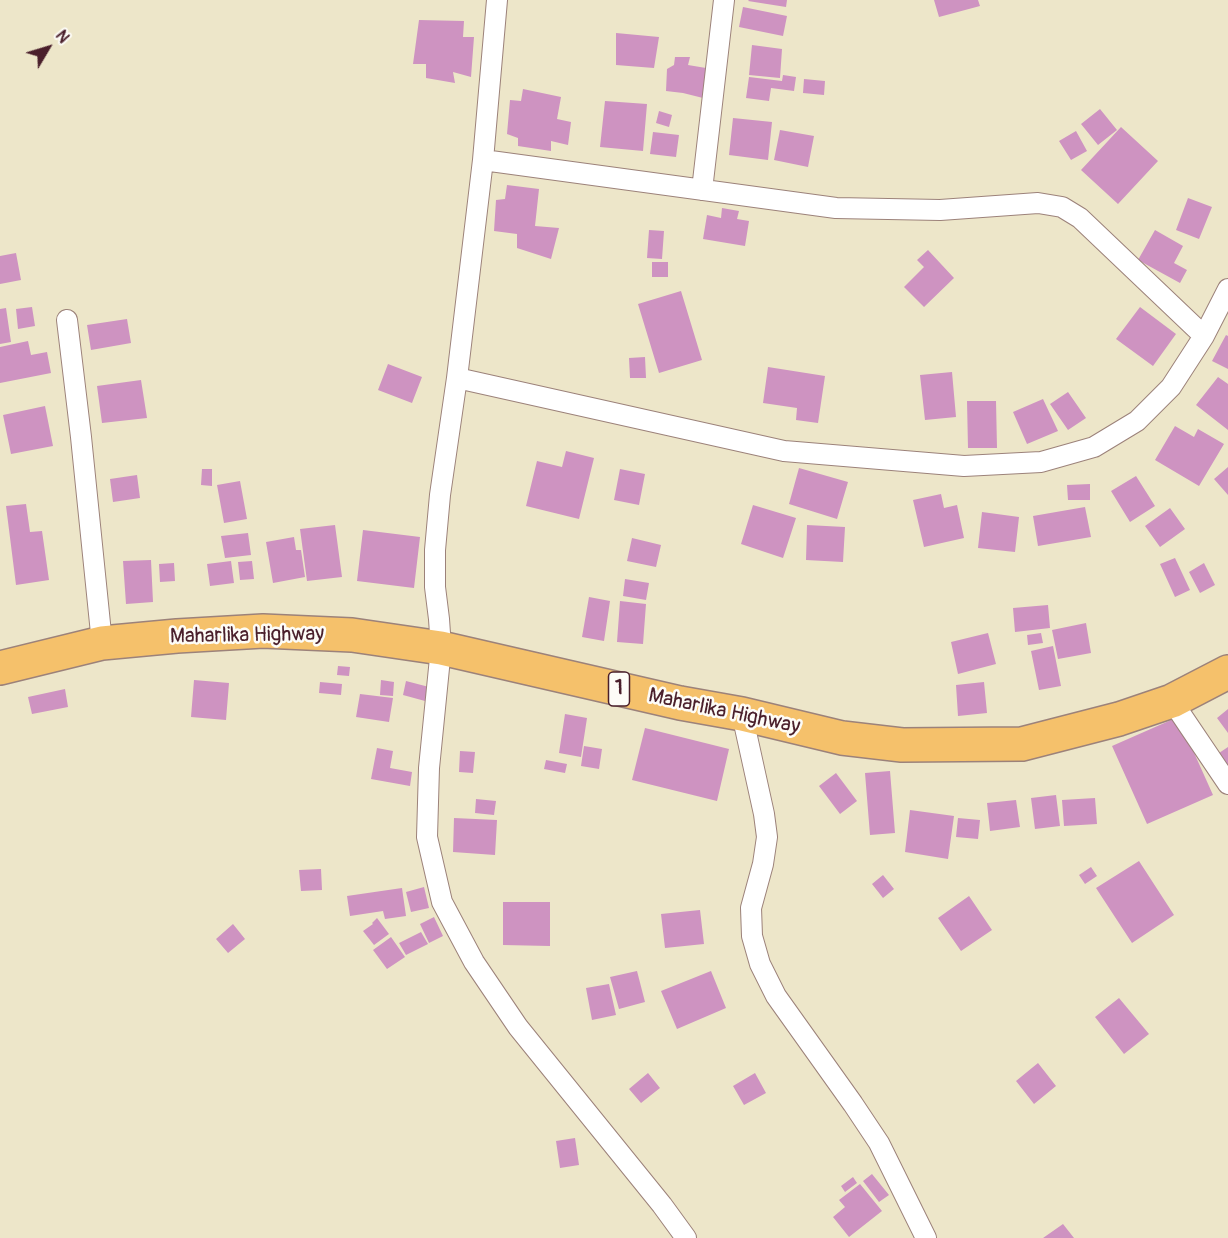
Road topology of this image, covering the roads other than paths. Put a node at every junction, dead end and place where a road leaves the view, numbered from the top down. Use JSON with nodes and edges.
{"nodes":[{"id":1,"x":496,"y":0,"type":"edge"},
{"id":2,"x":724,"y":0,"type":"edge"},
{"id":3,"x":483,"y":160,"type":"junction"},
{"id":4,"x":702,"y":190,"type":"junction"},
{"id":5,"x":1228,"y":289,"type":"edge"},
{"id":6,"x":67,"y":320,"type":"dead end"},
{"id":7,"x":1204,"y":336,"type":"junction"},
{"id":8,"x":457,"y":378,"type":"junction"},
{"id":9,"x":102,"y":643,"type":"junction"},
{"id":10,"x":441,"y":648,"type":"junction"},
{"id":11,"x":0,"y":668,"type":"edge"},
{"id":12,"x":1228,"y":672,"type":"edge"},
{"id":13,"x":1172,"y":701,"type":"junction"},
{"id":14,"x":742,"y":714,"type":"junction"},
{"id":15,"x":1228,"y":784,"type":"edge"},
{"id":16,"x":686,"y":1238,"type":"edge"},
{"id":17,"x":926,"y":1238,"type":"edge"}],
"edges":[{"from":1,"to":3,"type":"street"},
{"from":2,"to":4,"type":"street"},
{"from":3,"to":4,"type":"street"},
{"from":3,"to":8,"type":"street"},
{"from":4,"to":7,"type":"street"},
{"from":5,"to":7,"type":"street"},
{"from":6,"to":9,"type":"street"},
{"from":7,"to":8,"type":"street"},
{"from":8,"to":10,"type":"street"},
{"from":9,"to":10,"type":"highway","name":"Maharlika Highway","number":"1"},
{"from":9,"to":11,"type":"highway","name":"Maharlika Highway","number":"1"},
{"from":10,"to":14,"type":"highway","name":"Maharlika Highway","number":"1"},
{"from":10,"to":16,"type":"street"},
{"from":12,"to":13,"type":"highway","name":"Maharlika Highway","number":"1"},
{"from":13,"to":14,"type":"highway","name":"Maharlika Highway","number":"1"},
{"from":13,"to":15,"type":"street"},
{"from":14,"to":17,"type":"street"}]}
